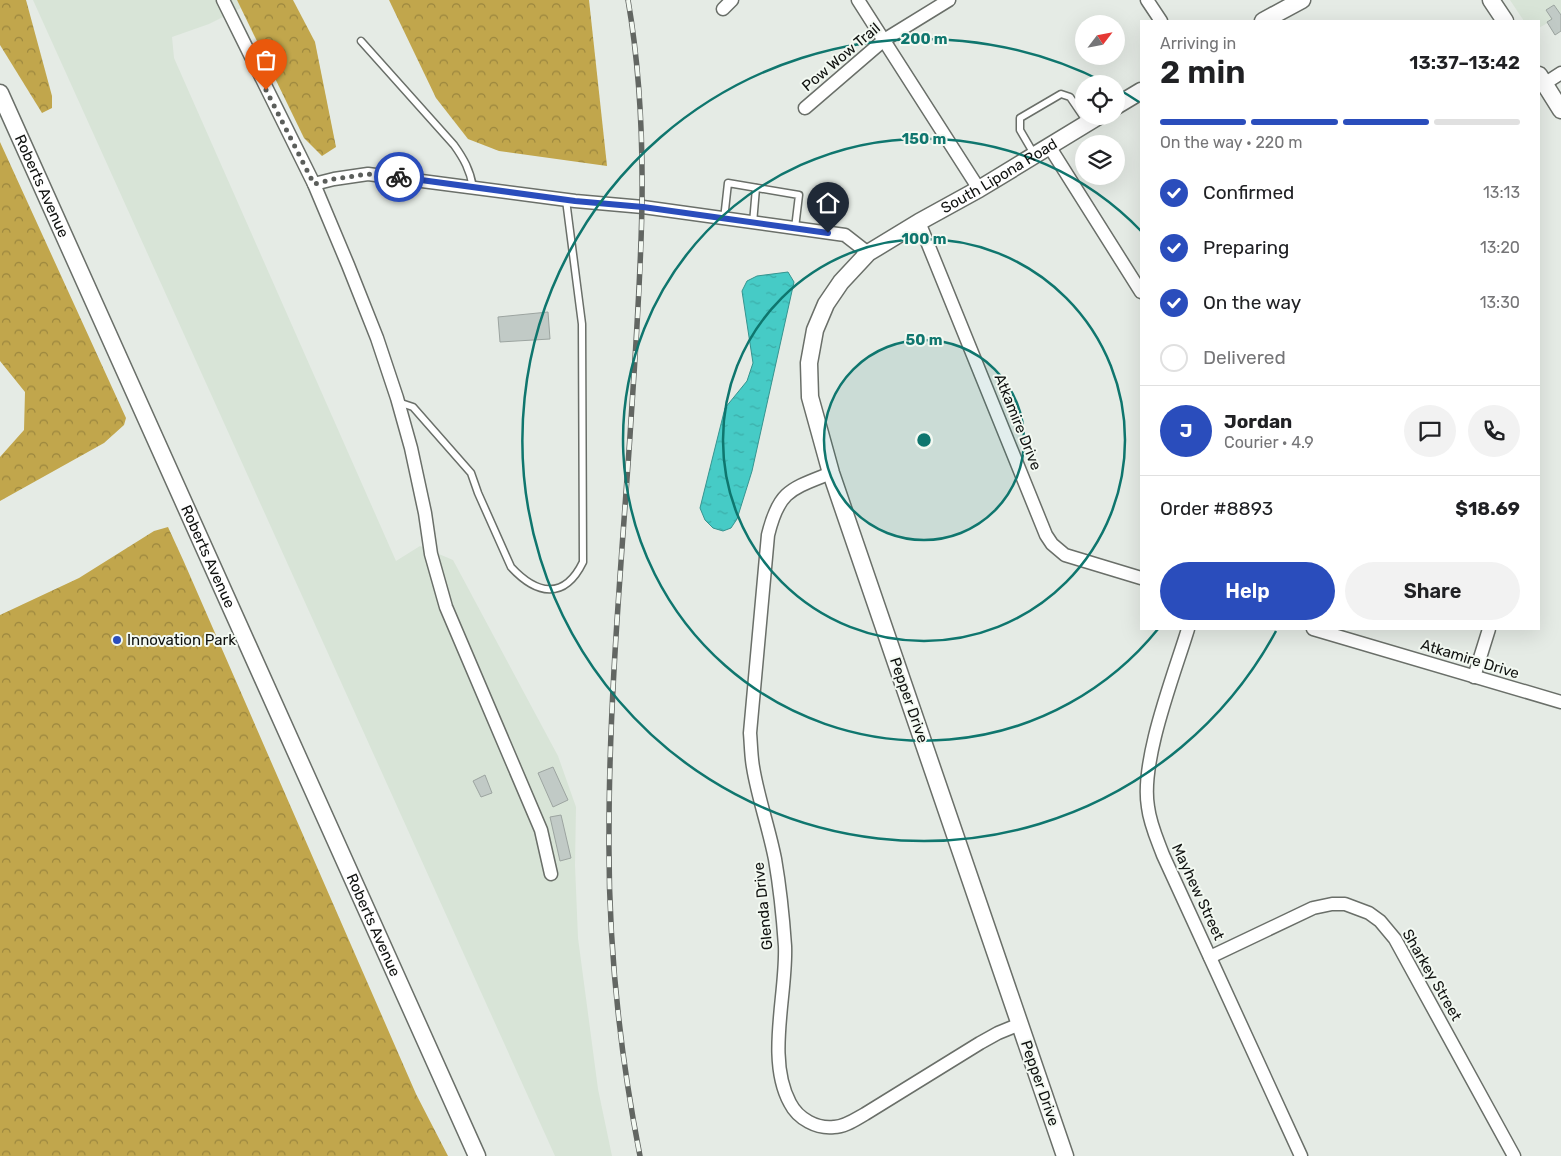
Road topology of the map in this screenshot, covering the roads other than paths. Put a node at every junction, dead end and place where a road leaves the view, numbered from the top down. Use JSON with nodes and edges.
{"nodes":[{"id":1,"x":223,"y":0,"type":"edge"},
{"id":2,"x":858,"y":0,"type":"edge"},
{"id":3,"x":949,"y":0,"type":"edge"},
{"id":4,"x":1147,"y":0,"type":"edge"},
{"id":5,"x":1302,"y":0,"type":"edge"},
{"id":6,"x":1491,"y":0,"type":"edge"},
{"id":7,"x":1160,"y":20,"type":"edge"},
{"id":8,"x":1265,"y":20,"type":"edge"},
{"id":9,"x":1504,"y":20,"type":"edge"},
{"id":10,"x":884,"y":40,"type":"junction"},
{"id":11,"x":361,"y":41,"type":"dead end"},
{"id":12,"x":1561,"y":73,"type":"edge"},
{"id":13,"x":1542,"y":79,"type":"edge"},
{"id":14,"x":1140,"y":92,"type":"edge"},
{"id":15,"x":0,"y":93,"type":"edge"},
{"id":16,"x":1125,"y":101,"type":"edge"},
{"id":17,"x":1075,"y":102,"type":"edge"},
{"id":18,"x":805,"y":108,"type":"dead end"},
{"id":19,"x":1561,"y":110,"type":"edge"},
{"id":20,"x":1086,"y":125,"type":"edge"},
{"id":21,"x":1050,"y":146,"type":"junction"},
{"id":22,"x":1035,"y":155,"type":"junction"},
{"id":23,"x":314,"y":184,"type":"junction"},
{"id":24,"x":473,"y":187,"type":"junction"},
{"id":25,"x":756,"y":188,"type":"junction"},
{"id":26,"x":979,"y":189,"type":"junction"},
{"id":27,"x":566,"y":200,"type":"junction"},
{"id":28,"x":724,"y":219,"type":"junction"},
{"id":29,"x":919,"y":222,"type":"junction"},
{"id":30,"x":753,"y":223,"type":"junction"},
{"id":31,"x":795,"y":228,"type":"junction"},
{"id":32,"x":868,"y":253,"type":"junction"},
{"id":33,"x":1140,"y":290,"type":"edge"},
{"id":34,"x":398,"y":402,"type":"junction"},
{"id":35,"x":831,"y":473,"type":"junction"},
{"id":36,"x":1140,"y":578,"type":"edge"},
{"id":37,"x":1188,"y":630,"type":"edge"},
{"id":38,"x":1316,"y":630,"type":"edge"},
{"id":39,"x":1489,"y":630,"type":"edge"},
{"id":40,"x":1474,"y":677,"type":"junction"},
{"id":41,"x":1561,"y":702,"type":"edge"},
{"id":42,"x":551,"y":874,"type":"dead end"},
{"id":43,"x":1210,"y":957,"type":"junction"},
{"id":44,"x":1020,"y":1024,"type":"junction"},
{"id":45,"x":477,"y":1156,"type":"edge"},
{"id":46,"x":1065,"y":1156,"type":"edge"},
{"id":47,"x":1301,"y":1156,"type":"edge"},
{"id":48,"x":1514,"y":1156,"type":"edge"}],
"edges":[{"from":1,"to":23,"type":"street"},
{"from":2,"to":10,"type":"street"},
{"from":3,"to":10,"type":"street","name":"Pow Wow Trail"},
{"from":4,"to":7,"type":"street"},
{"from":5,"to":8,"type":"street"},
{"from":6,"to":9,"type":"street"},
{"from":10,"to":18,"type":"street","name":"Pow Wow Trail"},
{"from":10,"to":26,"type":"street"},
{"from":11,"to":24,"type":"lane"},
{"from":12,"to":13,"type":"street"},
{"from":13,"to":19,"type":"street"},
{"from":14,"to":16,"type":"street"},
{"from":15,"to":45,"type":"street","name":"Roberts Avenue"},
{"from":17,"to":22,"type":"lane"},
{"from":20,"to":21,"type":"street","name":"South Lipona Road"},
{"from":21,"to":22,"type":"street","name":"South Lipona Road"},
{"from":21,"to":33,"type":"street"},
{"from":22,"to":26,"type":"street","name":"South Lipona Road"},
{"from":23,"to":24,"type":"street"},
{"from":23,"to":34,"type":"street"},
{"from":24,"to":27,"type":"street"},
{"from":25,"to":28,"type":"lane"},
{"from":25,"to":30,"type":"lane"},
{"from":25,"to":31,"type":"lane"},
{"from":26,"to":29,"type":"street","name":"South Lipona Road"},
{"from":27,"to":28,"type":"street"},
{"from":27,"to":34,"type":"lane"},
{"from":28,"to":30,"type":"street"},
{"from":29,"to":32,"type":"street","name":"South Lipona Road"},
{"from":29,"to":36,"type":"street","name":"Atkamire Drive"},
{"from":30,"to":31,"type":"street"},
{"from":31,"to":32,"type":"street"},
{"from":32,"to":35,"type":"street","name":"Pepper Drive"},
{"from":34,"to":42,"type":"street"},
{"from":35,"to":44,"type":"street","name":"Pepper Drive"},
{"from":35,"to":44,"type":"street","name":"Glenda Drive"},
{"from":37,"to":43,"type":"street","name":"Mayhew Street"},
{"from":38,"to":40,"type":"street","name":"Atkamire Drive"},
{"from":39,"to":40,"type":"street"},
{"from":40,"to":41,"type":"street","name":"Atkamire Drive"},
{"from":43,"to":47,"type":"street","name":"Mayhew Street"},
{"from":43,"to":48,"type":"street","name":"Sharkey Street"},
{"from":44,"to":46,"type":"street","name":"Pepper Drive"}]}
